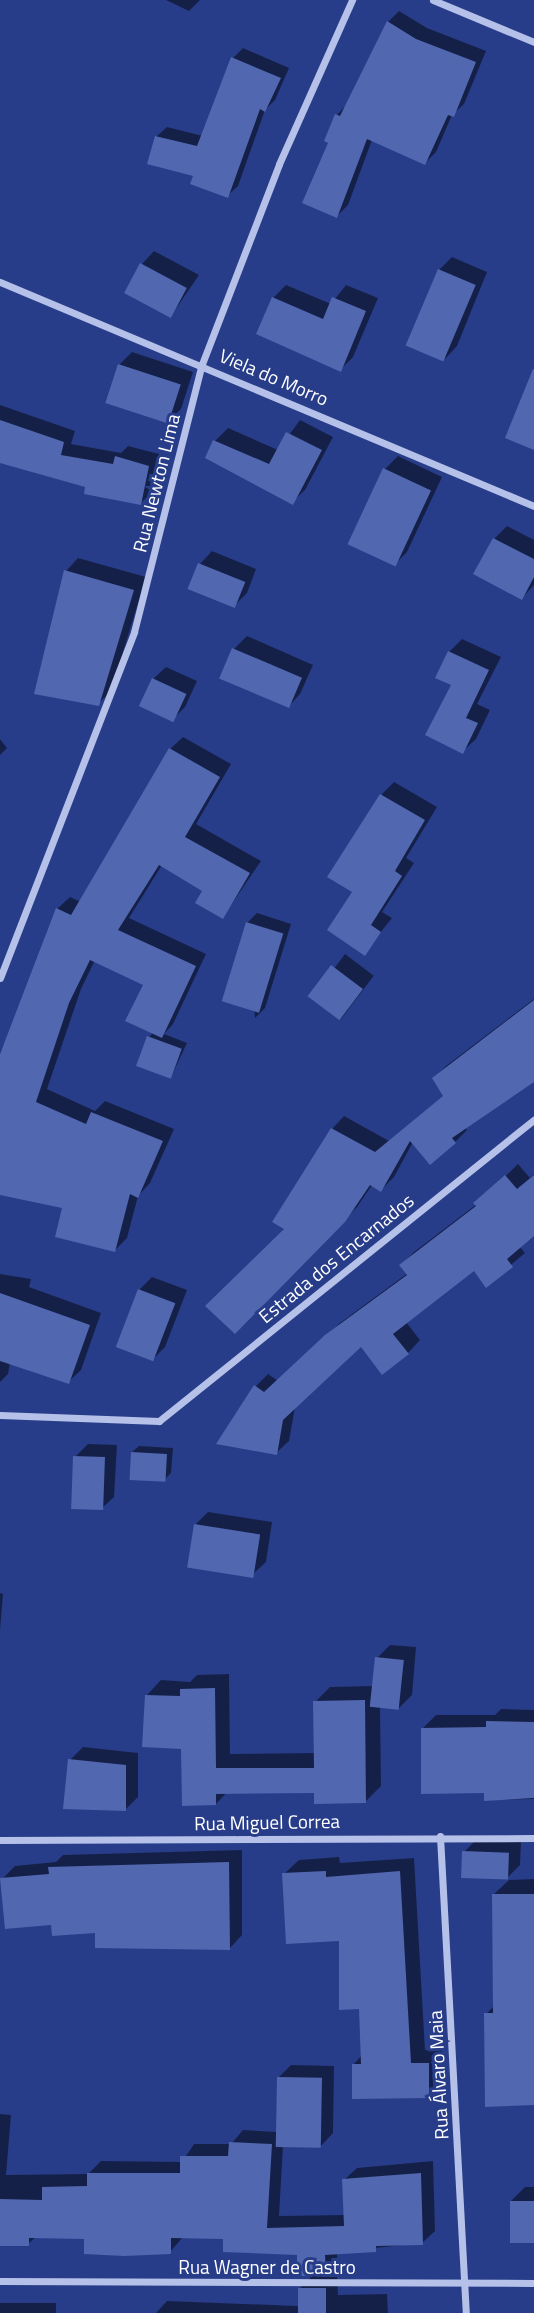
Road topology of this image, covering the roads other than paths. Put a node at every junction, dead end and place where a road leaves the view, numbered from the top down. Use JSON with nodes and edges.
{"nodes":[{"id":1,"x":352,"y":0,"type":"edge"},
{"id":2,"x":433,"y":0,"type":"edge"},
{"id":3,"x":534,"y":42,"type":"edge"},
{"id":4,"x":0,"y":282,"type":"edge"},
{"id":5,"x":202,"y":364,"type":"junction"},
{"id":6,"x":534,"y":506,"type":"edge"},
{"id":7,"x":0,"y":978,"type":"edge"},
{"id":8,"x":534,"y":1120,"type":"edge"},
{"id":9,"x":0,"y":1415,"type":"edge"},
{"id":10,"x":440,"y":1836,"type":"junction"},
{"id":11,"x":534,"y":1838,"type":"edge"},
{"id":12,"x":0,"y":1840,"type":"edge"},
{"id":13,"x":0,"y":2281,"type":"edge"},
{"id":14,"x":534,"y":2283,"type":"edge"},
{"id":15,"x":466,"y":2284,"type":"junction"},
{"id":16,"x":466,"y":2313,"type":"edge"}],
"edges":[{"from":1,"to":5,"type":"street","name":"Rua Newton Lima"},
{"from":2,"to":3,"type":"street"},
{"from":4,"to":5,"type":"street","name":"Viela do Morro"},
{"from":5,"to":6,"type":"street","name":"Viela do Morro"},
{"from":5,"to":7,"type":"street","name":"Rua Newton Lima"},
{"from":8,"to":9,"type":"street","name":"Estrada dos Encarnados"},
{"from":10,"to":11,"type":"street","name":"Rua Miguel Correa"},
{"from":10,"to":12,"type":"street","name":"Rua Miguel Correa"},
{"from":10,"to":15,"type":"street","name":"Rua Álvaro Maia"},
{"from":13,"to":15,"type":"street","name":"Rua Wagner de Castro"},
{"from":14,"to":15,"type":"street","name":"Rua Wagner de Castro"},
{"from":15,"to":16,"type":"street","name":"Rua Álvaro Maia"}]}
